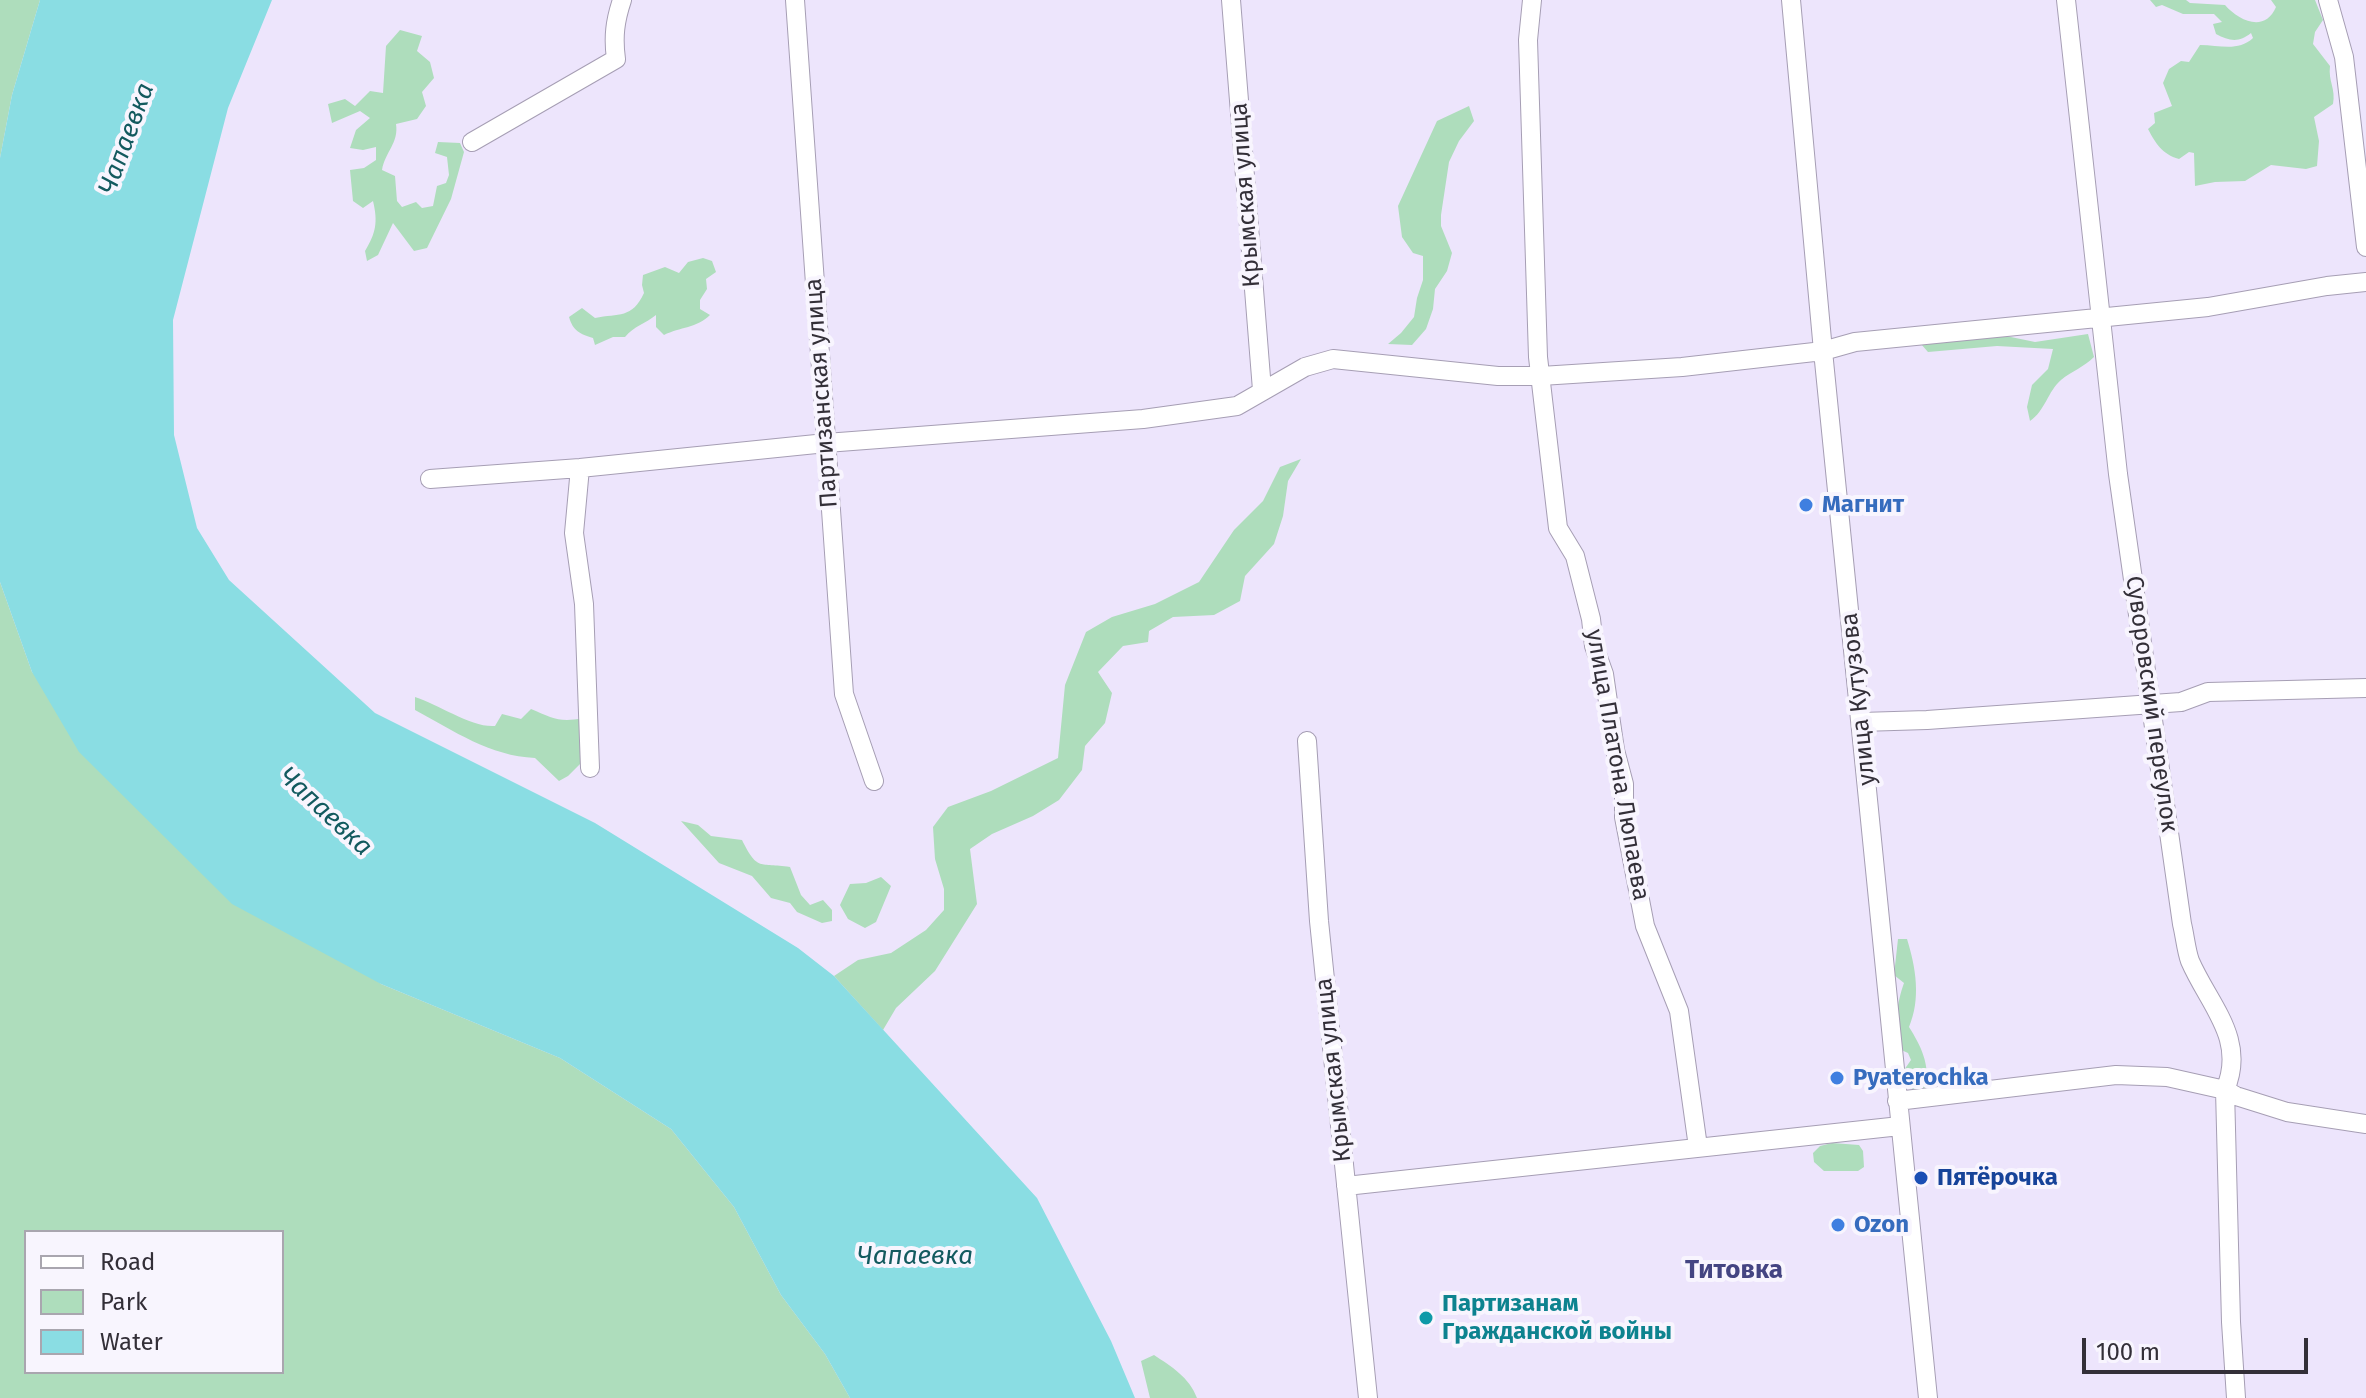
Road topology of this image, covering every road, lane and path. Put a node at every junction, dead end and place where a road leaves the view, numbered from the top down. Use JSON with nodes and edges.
{"nodes":[{"id":1,"x":622,"y":0,"type":"edge"},
{"id":2,"x":795,"y":0,"type":"edge"},
{"id":3,"x":1231,"y":0,"type":"edge"},
{"id":4,"x":1532,"y":0,"type":"edge"},
{"id":5,"x":1791,"y":0,"type":"edge"},
{"id":6,"x":2066,"y":0,"type":"edge"},
{"id":7,"x":2328,"y":0,"type":"edge"},
{"id":8,"x":472,"y":142,"type":"dead end"},
{"id":9,"x":2366,"y":247,"type":"edge"},
{"id":10,"x":2366,"y":282,"type":"edge"},
{"id":11,"x":2099,"y":318,"type":"junction"},
{"id":12,"x":1823,"y":351,"type":"junction"},
{"id":13,"x":1541,"y":376,"type":"junction"},
{"id":14,"x":1262,"y":390,"type":"junction"},
{"id":15,"x":826,"y":443,"type":"junction"},
{"id":16,"x":580,"y":468,"type":"junction"},
{"id":17,"x":430,"y":479,"type":"dead end"},
{"id":18,"x":2366,"y":688,"type":"edge"},
{"id":19,"x":2152,"y":703,"type":"junction"},
{"id":20,"x":1861,"y":722,"type":"junction"},
{"id":21,"x":1307,"y":741,"type":"dead end"},
{"id":22,"x":590,"y":768,"type":"dead end"},
{"id":23,"x":874,"y":781,"type":"dead end"},
{"id":24,"x":2225,"y":1090,"type":"junction"},
{"id":25,"x":1897,"y":1101,"type":"junction"},
{"id":26,"x":2366,"y":1124,"type":"edge"},
{"id":27,"x":1900,"y":1126,"type":"junction"},
{"id":28,"x":1698,"y":1147,"type":"junction"},
{"id":29,"x":1346,"y":1186,"type":"junction"},
{"id":30,"x":1368,"y":1398,"type":"edge"},
{"id":31,"x":1928,"y":1398,"type":"edge"},
{"id":32,"x":2236,"y":1398,"type":"edge"}],
"edges":[{"from":1,"to":8,"type":"street"},
{"from":2,"to":15,"type":"street","name":"Партизанская улица"},
{"from":3,"to":14,"type":"street","name":"Крымская улица"},
{"from":4,"to":13,"type":"street","name":"улица Платона Люпаева"},
{"from":5,"to":12,"type":"street","name":"улица Кутузова"},
{"from":6,"to":11,"type":"street","name":"Суворовский переулок"},
{"from":7,"to":9,"type":"street"},
{"from":10,"to":11,"type":"street"},
{"from":11,"to":12,"type":"street"},
{"from":11,"to":19,"type":"street","name":"Суворовский переулок"},
{"from":12,"to":13,"type":"street"},
{"from":12,"to":20,"type":"street","name":"улица Кутузова"},
{"from":13,"to":14,"type":"street"},
{"from":13,"to":28,"type":"street","name":"улица Платона Люпаева"},
{"from":14,"to":15,"type":"street"},
{"from":15,"to":16,"type":"street"},
{"from":15,"to":23,"type":"street","name":"Партизанская улица"},
{"from":16,"to":17,"type":"street"},
{"from":16,"to":22,"type":"street"},
{"from":18,"to":19,"type":"street"},
{"from":19,"to":20,"type":"street"},
{"from":19,"to":24,"type":"street","name":"Суворовский переулок"},
{"from":20,"to":25,"type":"street","name":"улица Кутузова"},
{"from":21,"to":29,"type":"street","name":"Крымская улица"},
{"from":24,"to":25,"type":"street"},
{"from":24,"to":26,"type":"street"},
{"from":24,"to":32,"type":"street","name":"Суворовский переулок"},
{"from":25,"to":27,"type":"street","name":"улица Кутузова"},
{"from":27,"to":28,"type":"street"},
{"from":27,"to":31,"type":"street","name":"улица Кутузова"},
{"from":28,"to":29,"type":"street"},
{"from":29,"to":30,"type":"street","name":"Крымская улица"}]}
